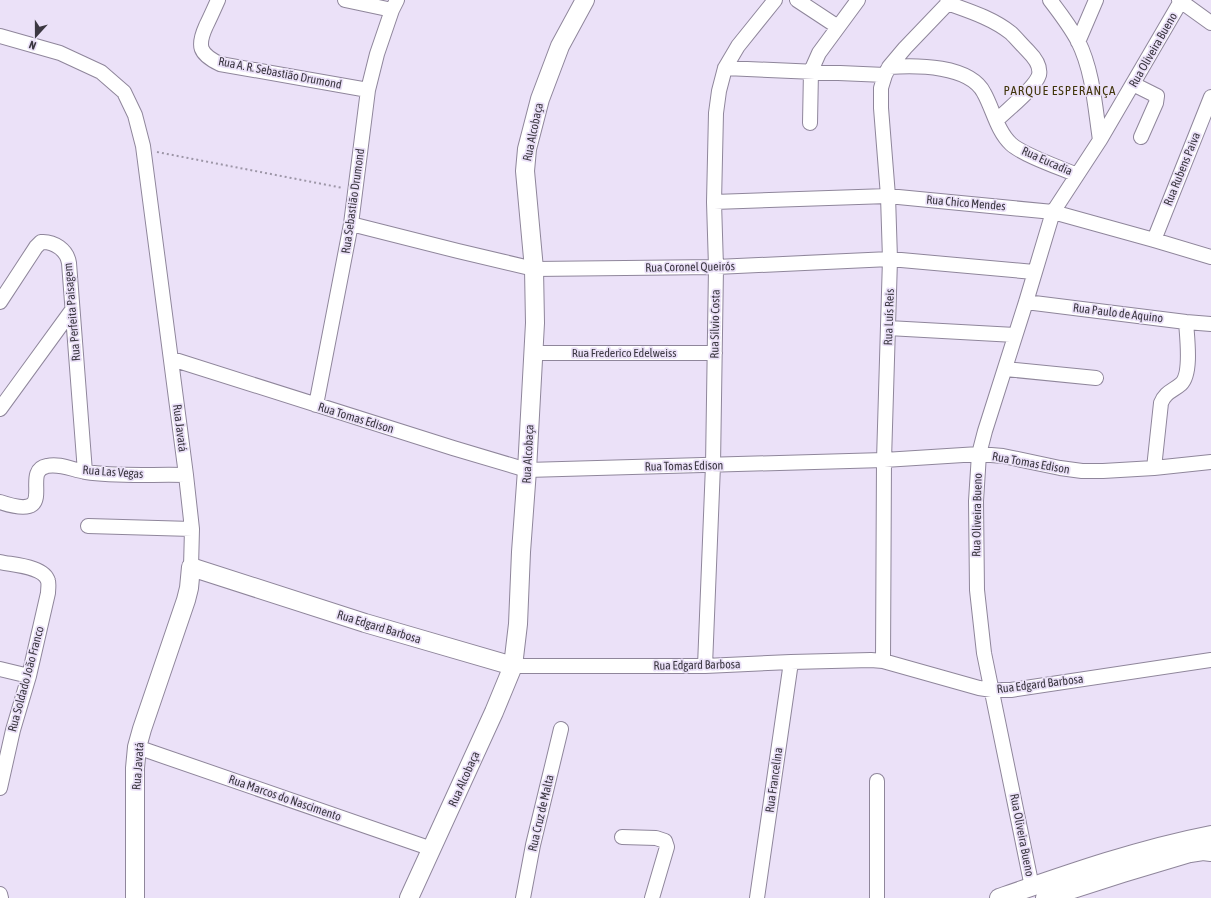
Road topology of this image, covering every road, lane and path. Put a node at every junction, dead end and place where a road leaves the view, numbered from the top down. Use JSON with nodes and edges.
{"nodes":[{"id":1,"x":218,"y":0,"type":"edge"},
{"id":2,"x":345,"y":0,"type":"edge"},
{"id":3,"x":585,"y":0,"type":"edge"},
{"id":4,"x":775,"y":0,"type":"edge"},
{"id":5,"x":797,"y":0,"type":"edge"},
{"id":6,"x":858,"y":0,"type":"edge"},
{"id":7,"x":1050,"y":0,"type":"edge"},
{"id":8,"x":1096,"y":0,"type":"edge"},
{"id":9,"x":1180,"y":1,"type":"edge"},
{"id":10,"x":949,"y":2,"type":"edge"},
{"id":11,"x":395,"y":5,"type":"edge"},
{"id":12,"x":1211,"y":23,"type":"edge"},
{"id":13,"x":838,"y":27,"type":"junction"},
{"id":14,"x":0,"y":36,"type":"edge"},
{"id":15,"x":1078,"y":42,"type":"junction"},
{"id":16,"x":726,"y":68,"type":"junction"},
{"id":17,"x":811,"y":71,"type":"junction"},
{"id":18,"x":887,"y":71,"type":"junction"},
{"id":19,"x":1133,"y":84,"type":"junction"},
{"id":20,"x":368,"y":90,"type":"junction"},
{"id":21,"x":1211,"y":98,"type":"edge"},
{"id":22,"x":997,"y":120,"type":"junction"},
{"id":23,"x":810,"y":123,"type":"dead end"},
{"id":24,"x":1141,"y":137,"type":"dead end"},
{"id":25,"x":1100,"y":140,"type":"junction"},
{"id":26,"x":144,"y":150,"type":"junction"},
{"id":27,"x":1077,"y":175,"type":"junction"},
{"id":28,"x":355,"y":190,"type":"junction"},
{"id":29,"x":888,"y":196,"type":"junction"},
{"id":30,"x":714,"y":202,"type":"junction"},
{"id":31,"x":1052,"y":212,"type":"junction"},
{"id":32,"x":352,"y":224,"type":"junction"},
{"id":33,"x":1154,"y":240,"type":"junction"},
{"id":34,"x":1211,"y":257,"type":"edge"},
{"id":35,"x":890,"y":259,"type":"junction"},
{"id":36,"x":716,"y":267,"type":"junction"},
{"id":37,"x":534,"y":269,"type":"junction"},
{"id":38,"x":1034,"y":272,"type":"junction"},
{"id":39,"x":0,"y":302,"type":"edge"},
{"id":40,"x":1026,"y":302,"type":"junction"},
{"id":41,"x":72,"y":310,"type":"junction"},
{"id":42,"x":1186,"y":322,"type":"junction"},
{"id":43,"x":1211,"y":324,"type":"edge"},
{"id":44,"x":888,"y":328,"type":"junction"},
{"id":45,"x":1015,"y":335,"type":"junction"},
{"id":46,"x":534,"y":353,"type":"junction"},
{"id":47,"x":715,"y":353,"type":"junction"},
{"id":48,"x":172,"y":359,"type":"junction"},
{"id":49,"x":1005,"y":369,"type":"junction"},
{"id":50,"x":1096,"y":378,"type":"dead end"},
{"id":51,"x":316,"y":405,"type":"junction"},
{"id":52,"x":0,"y":410,"type":"edge"},
{"id":53,"x":979,"y":454,"type":"junction"},
{"id":54,"x":884,"y":460,"type":"junction"},
{"id":55,"x":1211,"y":462,"type":"edge"},
{"id":56,"x":713,"y":465,"type":"junction"},
{"id":57,"x":1154,"y":468,"type":"junction"},
{"id":58,"x":527,"y":470,"type":"junction"},
{"id":59,"x":85,"y":472,"type":"junction"},
{"id":60,"x":186,"y":475,"type":"junction"},
{"id":61,"x":0,"y":502,"type":"edge"},
{"id":62,"x":88,"y":526,"type":"dead end"},
{"id":63,"x":192,"y":528,"type":"junction"},
{"id":64,"x":0,"y":562,"type":"edge"},
{"id":65,"x":192,"y":567,"type":"junction"},
{"id":66,"x":1211,"y":660,"type":"edge"},
{"id":67,"x":883,"y":661,"type":"junction"},
{"id":68,"x":791,"y":662,"type":"junction"},
{"id":69,"x":513,"y":666,"type":"junction"},
{"id":70,"x":705,"y":666,"type":"junction"},
{"id":71,"x":0,"y":669,"type":"edge"},
{"id":72,"x":29,"y":676,"type":"junction"},
{"id":73,"x":992,"y":690,"type":"junction"},
{"id":74,"x":6,"y":729,"type":"edge"},
{"id":75,"x":561,"y":729,"type":"dead end"},
{"id":76,"x":137,"y":747,"type":"junction"},
{"id":77,"x":877,"y":781,"type":"dead end"},
{"id":78,"x":0,"y":788,"type":"edge"},
{"id":79,"x":1211,"y":835,"type":"edge"},
{"id":80,"x":622,"y":837,"type":"dead end"},
{"id":81,"x":432,"y":849,"type":"junction"},
{"id":82,"x":1211,"y":852,"type":"edge"},
{"id":83,"x":0,"y":894,"type":"edge"},
{"id":84,"x":1047,"y":894,"type":"edge"},
{"id":85,"x":1,"y":898,"type":"edge"},
{"id":86,"x":135,"y":898,"type":"edge"},
{"id":87,"x":409,"y":898,"type":"edge"},
{"id":88,"x":523,"y":898,"type":"edge"},
{"id":89,"x":652,"y":898,"type":"edge"},
{"id":90,"x":757,"y":898,"type":"edge"},
{"id":91,"x":877,"y":898,"type":"edge"},
{"id":92,"x":999,"y":898,"type":"edge"}],
"edges":[{"from":1,"to":20,"type":"street","name":"Rua A. R. Sebastião Drumond"},
{"from":2,"to":11,"type":"street"},
{"from":3,"to":37,"type":"main road","name":"Rua Alcobaça"},
{"from":4,"to":16,"type":"street","name":"Rua Sílvio Costa"},
{"from":5,"to":13,"type":"street"},
{"from":6,"to":13,"type":"street"},
{"from":7,"to":15,"type":"street"},
{"from":8,"to":15,"type":"street"},
{"from":9,"to":12,"type":"street"},
{"from":9,"to":19,"type":"street","name":"Rua Oliveira Bueno"},
{"from":10,"to":18,"type":"street"},
{"from":10,"to":22,"type":"street"},
{"from":11,"to":20,"type":"street","name":"Rua Sebastião Drumond"},
{"from":13,"to":17,"type":"street"},
{"from":14,"to":26,"type":"street","name":"Rua Javatá"},
{"from":15,"to":25,"type":"street"},
{"from":16,"to":17,"type":"street","name":"Rua Eucadia"},
{"from":16,"to":30,"type":"street","name":"Rua Sílvio Costa"},
{"from":17,"to":18,"type":"street","name":"Rua Eucadia"},
{"from":17,"to":23,"type":"street"},
{"from":18,"to":22,"type":"street","name":"Rua Eucadia"},
{"from":18,"to":29,"type":"street","name":"Rua Luís Reis"},
{"from":19,"to":24,"type":"street"},
{"from":19,"to":25,"type":"street","name":"Rua Oliveira Bueno"},
{"from":20,"to":28,"type":"street","name":"Rua Sebastião Drumond"},
{"from":21,"to":33,"type":"street","name":"Rua Rubens Paiva"},
{"from":22,"to":27,"type":"street","name":"Rua Eucadia"},
{"from":25,"to":27,"type":"street","name":"Rua Oliveira Bueno"},
{"from":26,"to":28,"type":"path"},
{"from":26,"to":48,"type":"street","name":"Rua Javatá"},
{"from":27,"to":31,"type":"street","name":"Rua Oliveira Bueno"},
{"from":28,"to":32,"type":"street","name":"Rua Sebastião Drumond"},
{"from":29,"to":30,"type":"street","name":"Rua Chico Mendes"},
{"from":29,"to":31,"type":"street","name":"Rua Chico Mendes"},
{"from":29,"to":35,"type":"street","name":"Rua Luís Reis"},
{"from":30,"to":36,"type":"street","name":"Rua Sílvio Costa"},
{"from":31,"to":33,"type":"street","name":"Rua Chico Mendes"},
{"from":31,"to":38,"type":"street","name":"Rua Oliveira Bueno"},
{"from":32,"to":37,"type":"street","name":"Rua Coronel Queirós"},
{"from":32,"to":51,"type":"street","name":"Rua Sebastião Drumond"},
{"from":33,"to":34,"type":"street","name":"Rua Chico Mendes"},
{"from":35,"to":36,"type":"street","name":"Rua Coronel Queirós"},
{"from":35,"to":38,"type":"street","name":"Rua Coronel Queirós"},
{"from":35,"to":44,"type":"street","name":"Rua Luís Reis"},
{"from":36,"to":37,"type":"street","name":"Rua Coronel Queirós"},
{"from":36,"to":47,"type":"street","name":"Rua Sílvio Costa"},
{"from":37,"to":46,"type":"main road","name":"Rua Alcobaça"},
{"from":38,"to":40,"type":"street","name":"Rua Oliveira Bueno"},
{"from":39,"to":41,"type":"street","name":"Rua Perfeita Paisagem"},
{"from":40,"to":42,"type":"street","name":"Rua Paulo de Aquino"},
{"from":40,"to":45,"type":"street","name":"Rua Oliveira Bueno"},
{"from":41,"to":52,"type":"street"},
{"from":41,"to":59,"type":"street","name":"Rua Perfeita Paisagem"},
{"from":42,"to":43,"type":"street","name":"Rua Paulo de Aquino"},
{"from":42,"to":57,"type":"street"},
{"from":44,"to":45,"type":"street"},
{"from":44,"to":54,"type":"street","name":"Rua Luís Reis"},
{"from":45,"to":49,"type":"street","name":"Rua Oliveira Bueno"},
{"from":46,"to":47,"type":"street","name":"Rua Frederico Edelweiss"},
{"from":46,"to":58,"type":"main road","name":"Rua Alcobaça"},
{"from":47,"to":56,"type":"street","name":"Rua Sílvio Costa"},
{"from":48,"to":51,"type":"street","name":"Rua Tomas Edison"},
{"from":48,"to":60,"type":"street","name":"Rua Javatá"},
{"from":49,"to":50,"type":"street"},
{"from":49,"to":53,"type":"street","name":"Rua Oliveira Bueno"},
{"from":51,"to":58,"type":"street","name":"Rua Tomas Edison"},
{"from":53,"to":54,"type":"street","name":"Rua Tomas Edison"},
{"from":53,"to":57,"type":"street","name":"Rua Tomas Edison"},
{"from":53,"to":73,"type":"street","name":"Rua Oliveira Bueno"},
{"from":54,"to":56,"type":"street","name":"Rua Tomas Edison"},
{"from":54,"to":67,"type":"street","name":"Rua Luís Reis"},
{"from":55,"to":57,"type":"street","name":"Rua Tomas Edison"},
{"from":56,"to":58,"type":"street","name":"Rua Tomas Edison"},
{"from":56,"to":70,"type":"street","name":"Rua Sílvio Costa"},
{"from":58,"to":69,"type":"main road","name":"Rua Alcobaça"},
{"from":59,"to":60,"type":"street","name":"Rua Las Vegas"},
{"from":59,"to":61,"type":"street","name":"Rua Las Vegas"},
{"from":60,"to":63,"type":"street","name":"Rua Javatá"},
{"from":62,"to":63,"type":"street"},
{"from":63,"to":65,"type":"street","name":"Rua Javatá"},
{"from":64,"to":72,"type":"street","name":"Rua Soldado João Franco"},
{"from":65,"to":69,"type":"main road","name":"Rua Edgard Barbosa"},
{"from":65,"to":76,"type":"main road","name":"Rua Javatá"},
{"from":66,"to":73,"type":"street","name":"Rua Edgard Barbosa"},
{"from":67,"to":68,"type":"street","name":"Rua Edgard Barbosa"},
{"from":67,"to":73,"type":"street","name":"Rua Edgard Barbosa"},
{"from":68,"to":70,"type":"street","name":"Rua Edgard Barbosa"},
{"from":68,"to":90,"type":"street","name":"Rua Francelina"},
{"from":69,"to":70,"type":"street","name":"Rua Edgard Barbosa"},
{"from":69,"to":81,"type":"main road","name":"Rua Alcobaça"},
{"from":71,"to":72,"type":"street"},
{"from":72,"to":74,"type":"street","name":"Rua Soldado João Franco"},
{"from":73,"to":84,"type":"street","name":"Rua Oliveira Bueno"},
{"from":74,"to":78,"type":"street","name":"Rua Soldado João Franco"},
{"from":75,"to":88,"type":"street","name":"Rua Cruz de Malta"},
{"from":76,"to":81,"type":"street","name":"Rua Marcos do Nascimento"},
{"from":76,"to":86,"type":"main road","name":"Rua Javatá"},
{"from":77,"to":91,"type":"street"},
{"from":79,"to":84,"type":"main road"},
{"from":80,"to":89,"type":"street"},
{"from":81,"to":87,"type":"main road","name":"Rua Alcobaça"},
{"from":82,"to":84,"type":"main road"},
{"from":83,"to":85,"type":"street"},
{"from":84,"to":92,"type":"main road"}]}
